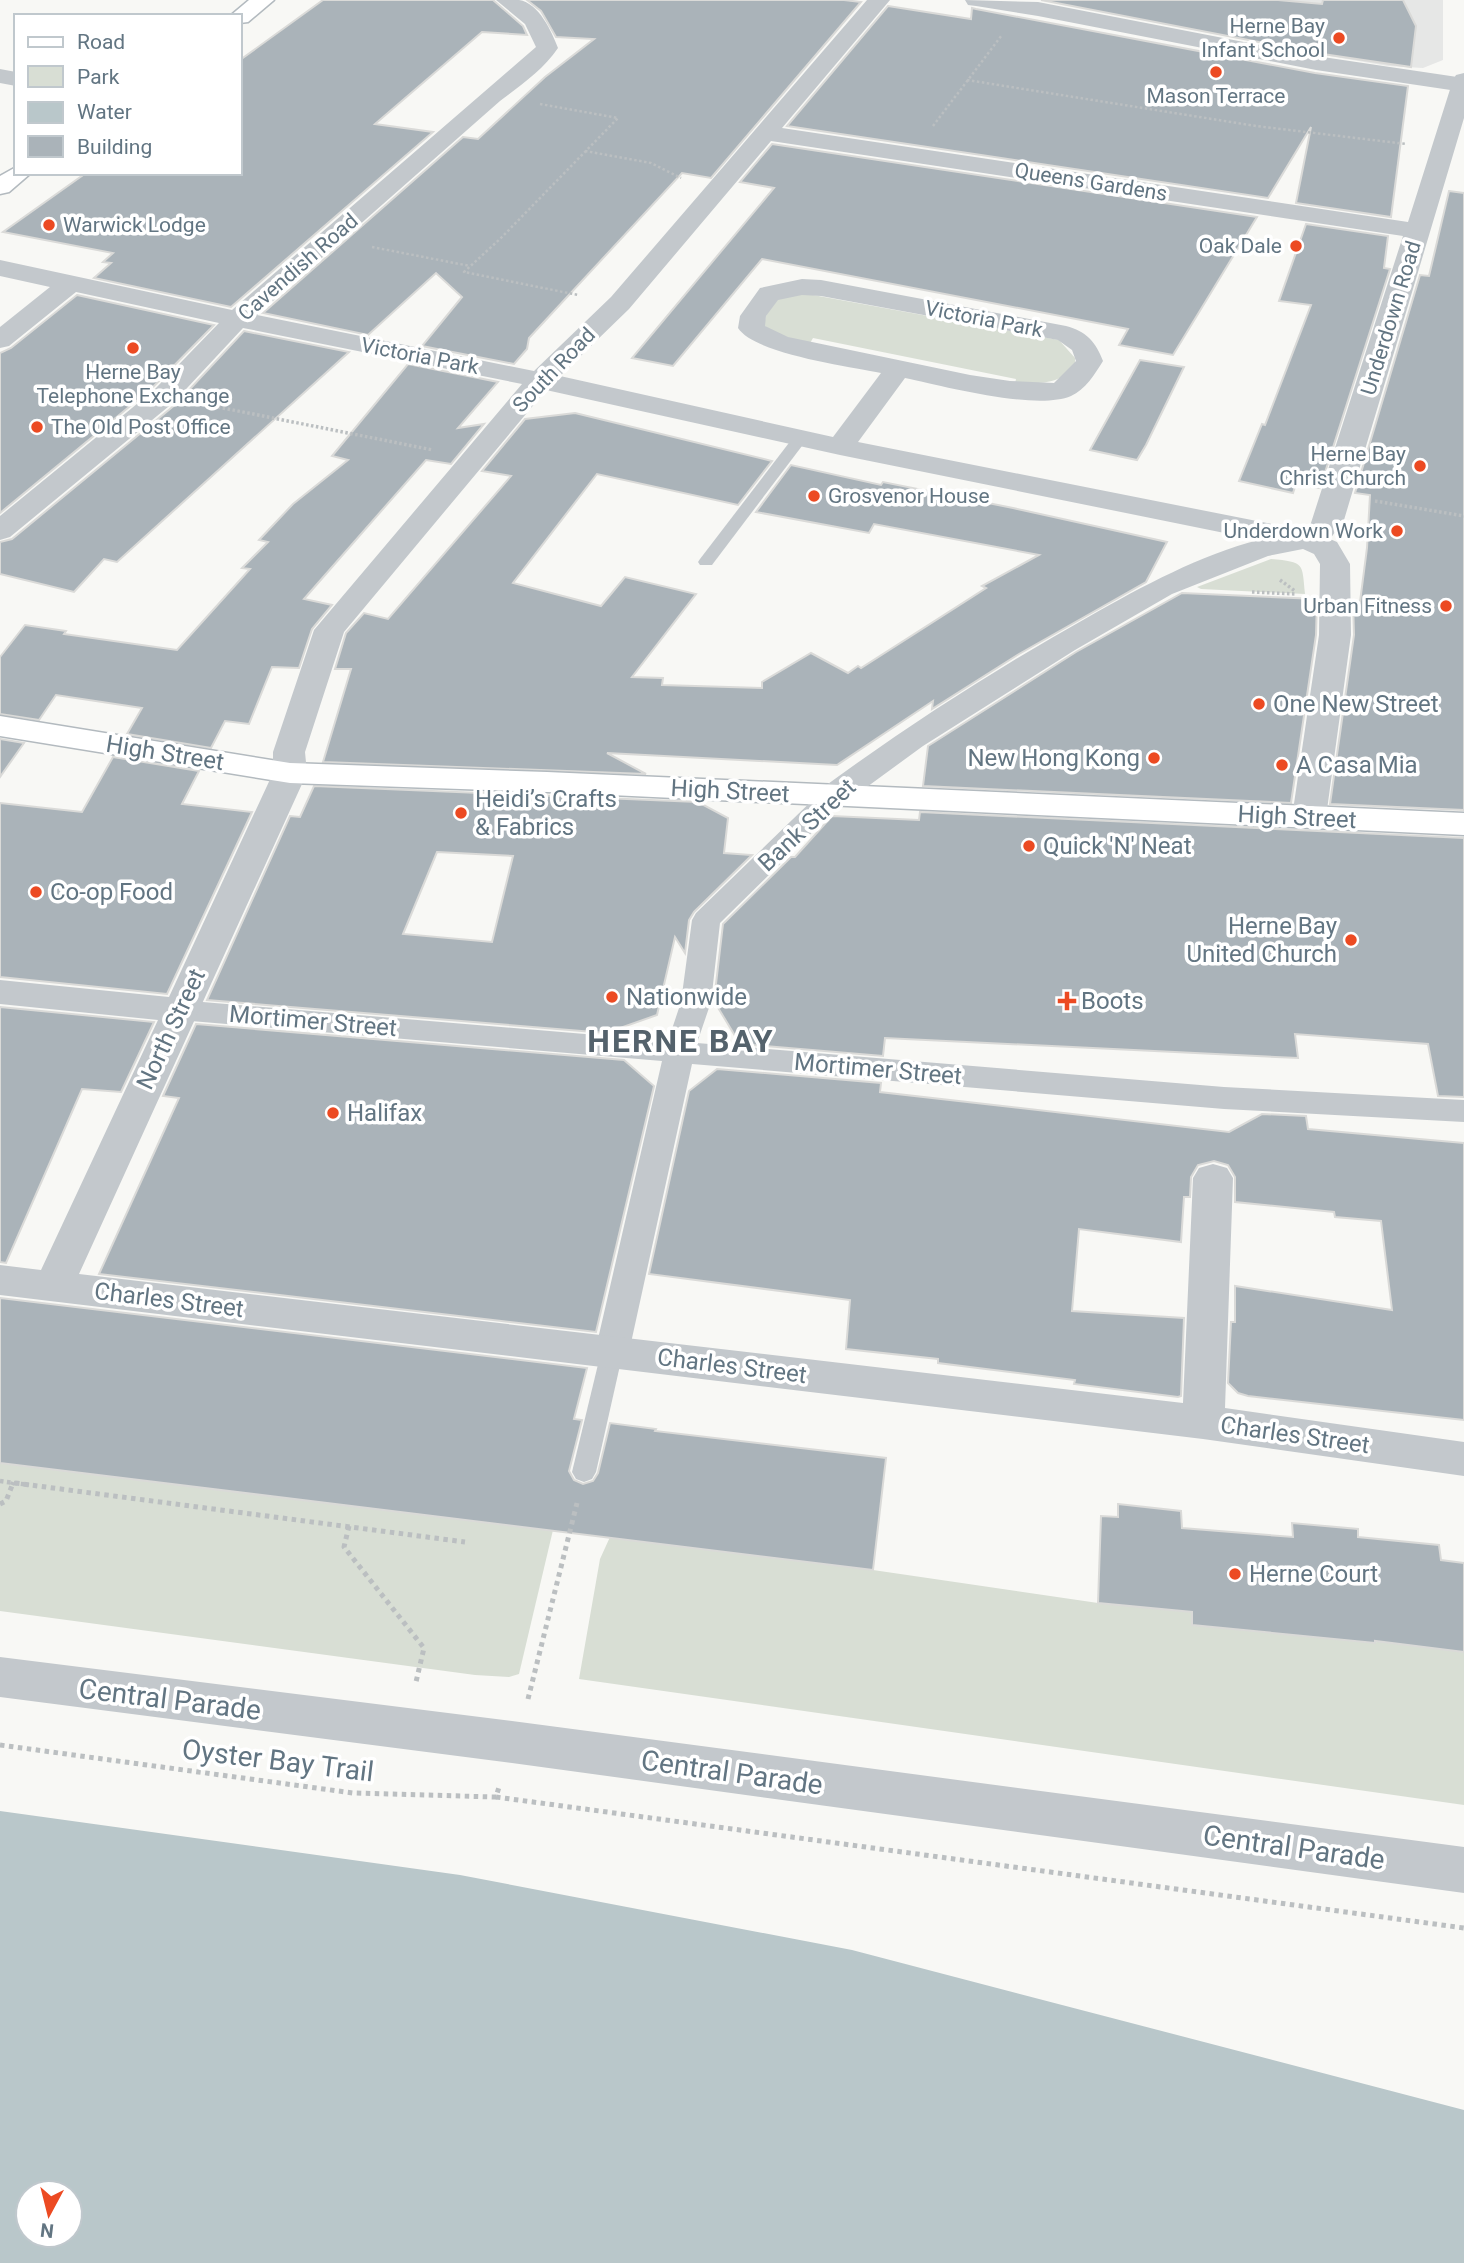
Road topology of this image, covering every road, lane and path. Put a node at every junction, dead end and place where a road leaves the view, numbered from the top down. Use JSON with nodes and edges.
{"nodes":[{"id":1,"x":263,"y":0,"type":"edge"},
{"id":2,"x":507,"y":0,"type":"edge"},
{"id":3,"x":879,"y":0,"type":"edge"},
{"id":4,"x":976,"y":0,"type":"edge"},
{"id":5,"x":1023,"y":7,"type":"junction"},
{"id":6,"x":242,"y":16,"type":"edge"},
{"id":7,"x":967,"y":80,"type":"junction"},
{"id":8,"x":1464,"y":84,"type":"edge"},
{"id":9,"x":492,"y":96,"type":"junction"},
{"id":10,"x":765,"y":133,"type":"junction"},
{"id":11,"x":1443,"y":149,"type":"junction"},
{"id":12,"x":585,"y":151,"type":"junction"},
{"id":13,"x":912,"y":155,"type":"junction"},
{"id":14,"x":16,"y":175,"type":"edge"},
{"id":15,"x":0,"y":187,"type":"edge"},
{"id":16,"x":710,"y":198,"type":"junction"},
{"id":17,"x":1418,"y":232,"type":"junction"},
{"id":18,"x":330,"y":239,"type":"junction"},
{"id":19,"x":471,"y":267,"type":"junction"},
{"id":20,"x":0,"y":268,"type":"edge"},
{"id":21,"x":72,"y":282,"type":"junction"},
{"id":22,"x":620,"y":303,"type":"junction"},
{"id":23,"x":237,"y":319,"type":"junction"},
{"id":24,"x":0,"y":340,"type":"edge"},
{"id":25,"x":899,"y":368,"type":"junction"},
{"id":26,"x":540,"y":380,"type":"junction"},
{"id":27,"x":164,"y":396,"type":"junction"},
{"id":28,"x":800,"y":438,"type":"junction"},
{"id":29,"x":840,"y":447,"type":"junction"},
{"id":30,"x":475,"y":458,"type":"junction"},
{"id":31,"x":1337,"y":495,"type":"junction"},
{"id":32,"x":1464,"y":516,"type":"edge"},
{"id":33,"x":0,"y":531,"type":"edge"},
{"id":34,"x":1306,"y":540,"type":"junction"},
{"id":35,"x":706,"y":562,"type":"dead end"},
{"id":36,"x":0,"y":726,"type":"edge"},
{"id":37,"x":290,"y":773,"type":"junction"},
{"id":38,"x":833,"y":796,"type":"junction"},
{"id":39,"x":1309,"y":817,"type":"junction"},
{"id":40,"x":1464,"y":824,"type":"edge"},
{"id":41,"x":0,"y":992,"type":"edge"},
{"id":42,"x":179,"y":1010,"type":"junction"},
{"id":43,"x":679,"y":1052,"type":"junction"},
{"id":44,"x":1464,"y":1111,"type":"edge"},
{"id":45,"x":1213,"y":1178,"type":"dead end"},
{"id":46,"x":0,"y":1280,"type":"edge"},
{"id":47,"x":53,"y":1287,"type":"junction"},
{"id":48,"x":612,"y":1352,"type":"junction"},
{"id":49,"x":1203,"y":1422,"type":"junction"},
{"id":50,"x":1464,"y":1460,"type":"edge"},
{"id":51,"x":584,"y":1472,"type":"dead end"},
{"id":52,"x":0,"y":1481,"type":"edge"},
{"id":53,"x":13,"y":1482,"type":"junction"},
{"id":54,"x":0,"y":1504,"type":"edge"},
{"id":55,"x":574,"y":1518,"type":"dead end"},
{"id":56,"x":349,"y":1526,"type":"junction"},
{"id":57,"x":465,"y":1542,"type":"dead end"},
{"id":58,"x":0,"y":1678,"type":"edge"},
{"id":59,"x":416,"y":1682,"type":"dead end"},
{"id":60,"x":512,"y":1742,"type":"junction"},
{"id":61,"x":0,"y":1745,"type":"edge"},
{"id":62,"x":496,"y":1797,"type":"junction"},
{"id":63,"x":1464,"y":1870,"type":"edge"},
{"id":64,"x":1464,"y":1928,"type":"edge"}],
"edges":[{"from":1,"to":6,"type":"main road"},
{"from":2,"to":9,"type":"street","name":"Cavendish Road"},
{"from":3,"to":10,"type":"street","name":"South Road"},
{"from":4,"to":5,"type":"street"},
{"from":5,"to":7,"type":"path"},
{"from":5,"to":8,"type":"street"},
{"from":7,"to":11,"type":"path"},
{"from":7,"to":13,"type":"path"},
{"from":8,"to":11,"type":"street","name":"Underdown Road"},
{"from":9,"to":12,"type":"path"},
{"from":9,"to":18,"type":"street","name":"Cavendish Road"},
{"from":10,"to":13,"type":"street","name":"Queens Gardens"},
{"from":10,"to":16,"type":"street","name":"South Road"},
{"from":11,"to":17,"type":"street","name":"Underdown Road"},
{"from":12,"to":16,"type":"path"},
{"from":12,"to":19,"type":"path"},
{"from":13,"to":17,"type":"street","name":"Queens Gardens"},
{"from":14,"to":15,"type":"main road"},
{"from":16,"to":22,"type":"street","name":"South Road"},
{"from":17,"to":31,"type":"street","name":"Underdown Road"},
{"from":18,"to":19,"type":"path"},
{"from":18,"to":23,"type":"street","name":"Cavendish Road"},
{"from":19,"to":22,"type":"path"},
{"from":20,"to":21,"type":"street","name":"Victoria Park"},
{"from":21,"to":23,"type":"street","name":"Victoria Park"},
{"from":21,"to":24,"type":"street"},
{"from":22,"to":26,"type":"street","name":"South Road"},
{"from":23,"to":26,"type":"street","name":"Victoria Park"},
{"from":23,"to":27,"type":"street","name":"Cavendish Road"},
{"from":25,"to":25,"type":"street","name":"Victoria Park"},
{"from":25,"to":29,"type":"street"},
{"from":26,"to":28,"type":"street","name":"Victoria Park"},
{"from":26,"to":30,"type":"street","name":"South Road"},
{"from":27,"to":30,"type":"path"},
{"from":27,"to":33,"type":"street","name":"Cavendish Road"},
{"from":28,"to":29,"type":"street","name":"Victoria Park"},
{"from":28,"to":35,"type":"lane"},
{"from":29,"to":34,"type":"street","name":"Victoria Park"},
{"from":30,"to":37,"type":"street","name":"South Road"},
{"from":31,"to":32,"type":"path"},
{"from":31,"to":34,"type":"street","name":"Underdown Road"},
{"from":34,"to":38,"type":"street","name":"Bank Street"},
{"from":34,"to":39,"type":"street"},
{"from":36,"to":37,"type":"main road","name":"High Street"},
{"from":37,"to":38,"type":"main road","name":"High Street"},
{"from":37,"to":42,"type":"street","name":"North Street"},
{"from":38,"to":39,"type":"main road","name":"High Street"},
{"from":38,"to":43,"type":"street","name":"Bank Street"},
{"from":39,"to":40,"type":"main road","name":"High Street"},
{"from":41,"to":42,"type":"street","name":"Mortimer Street"},
{"from":42,"to":43,"type":"street","name":"Mortimer Street"},
{"from":42,"to":47,"type":"street","name":"North Street"},
{"from":43,"to":44,"type":"street","name":"Mortimer Street"},
{"from":43,"to":48,"type":"street","name":"Bank Street"},
{"from":45,"to":49,"type":"street"},
{"from":46,"to":47,"type":"street","name":"Charles Street"},
{"from":47,"to":48,"type":"street","name":"Charles Street"},
{"from":48,"to":49,"type":"street","name":"Charles Street"},
{"from":48,"to":51,"type":"lane"},
{"from":49,"to":50,"type":"street","name":"Charles Street"},
{"from":52,"to":53,"type":"path"},
{"from":53,"to":54,"type":"path"},
{"from":53,"to":56,"type":"path"},
{"from":55,"to":60,"type":"path"},
{"from":56,"to":57,"type":"path"},
{"from":56,"to":59,"type":"path"},
{"from":58,"to":60,"type":"street","name":"Central Parade"},
{"from":60,"to":62,"type":"path"},
{"from":60,"to":63,"type":"street","name":"Central Parade"},
{"from":61,"to":62,"type":"path","name":"Oyster Bay Trail"},
{"from":62,"to":64,"type":"path","name":"Oyster Bay Trail"}]}
